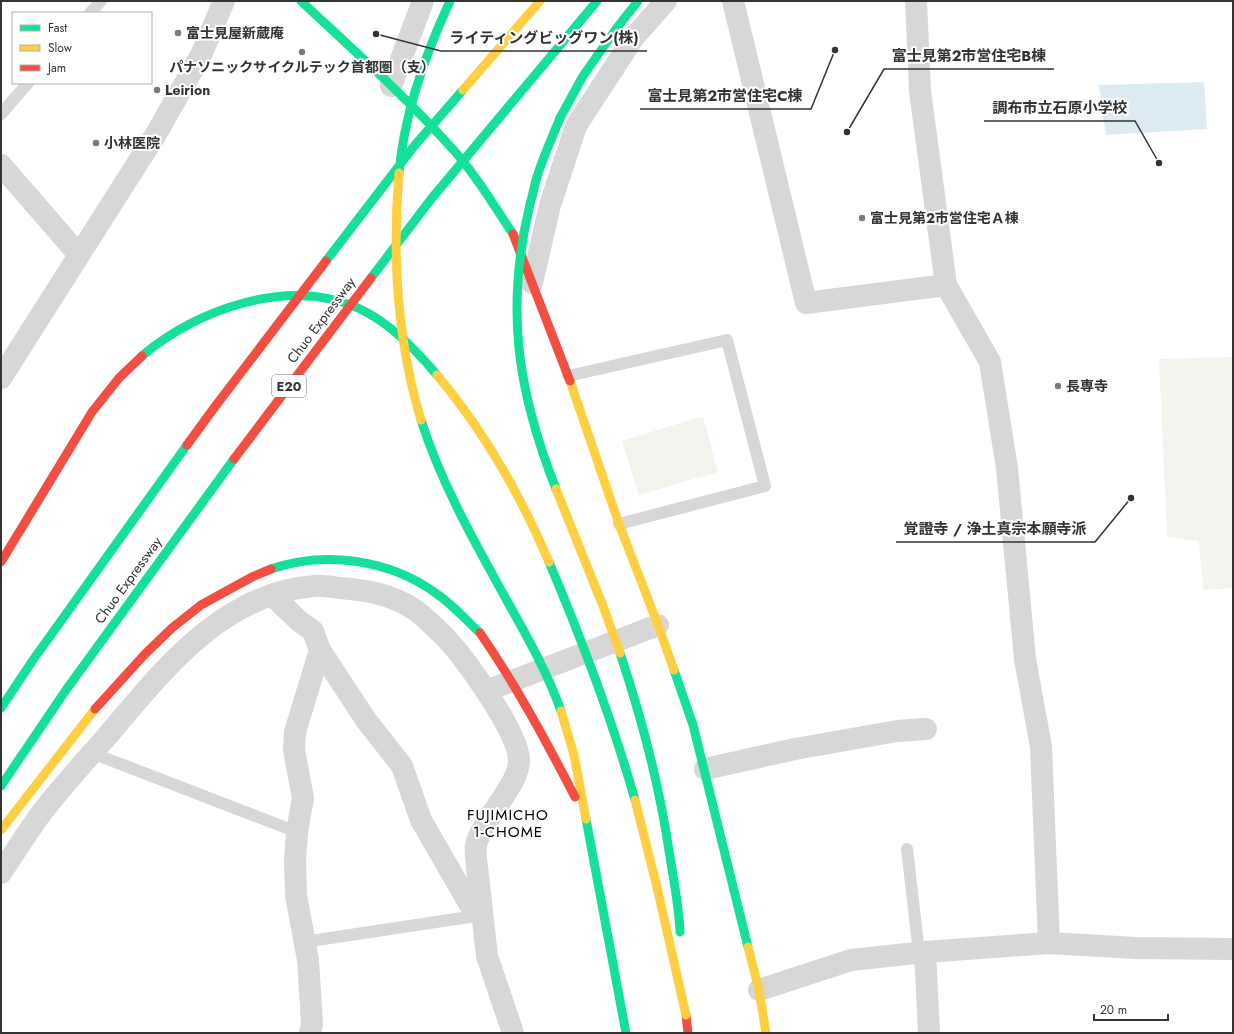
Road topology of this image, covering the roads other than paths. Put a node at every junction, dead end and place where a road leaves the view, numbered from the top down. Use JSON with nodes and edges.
{"nodes":[{"id":1,"x":101,"y":1,"type":"edge"},
{"id":2,"x":224,"y":1,"type":"edge"},
{"id":3,"x":301,"y":1,"type":"edge"},
{"id":4,"x":423,"y":1,"type":"edge"},
{"id":5,"x":450,"y":1,"type":"edge"},
{"id":6,"x":540,"y":1,"type":"edge"},
{"id":7,"x":597,"y":1,"type":"edge"},
{"id":8,"x":638,"y":1,"type":"edge"},
{"id":9,"x":666,"y":1,"type":"edge"},
{"id":10,"x":733,"y":1,"type":"edge"},
{"id":11,"x":916,"y":1,"type":"edge"},
{"id":12,"x":91,"y":12,"type":"edge"},
{"id":13,"x":27,"y":84,"type":"edge"},
{"id":14,"x":391,"y":86,"type":"junction"},
{"id":15,"x":1,"y":114,"type":"edge"},
{"id":16,"x":1,"y":165,"type":"edge"},
{"id":17,"x":79,"y":255,"type":"junction"},
{"id":18,"x":532,"y":283,"type":"junction"},
{"id":19,"x":946,"y":285,"type":"junction"},
{"id":20,"x":568,"y":376,"type":"junction"},
{"id":21,"x":1,"y":378,"type":"edge"},
{"id":22,"x":620,"y":524,"type":"junction"},
{"id":23,"x":1,"y":562,"type":"edge"},
{"id":24,"x":272,"y":595,"type":"junction"},
{"id":25,"x":658,"y":625,"type":"junction"},
{"id":26,"x":320,"y":650,"type":"junction"},
{"id":27,"x":486,"y":691,"type":"junction"},
{"id":28,"x":1,"y":708,"type":"edge"},
{"id":29,"x":926,"y":729,"type":"dead end"},
{"id":30,"x":92,"y":753,"type":"junction"},
{"id":31,"x":705,"y":769,"type":"junction"},
{"id":32,"x":1,"y":786,"type":"edge"},
{"id":33,"x":586,"y":819,"type":"junction"},
{"id":34,"x":1,"y":830,"type":"edge"},
{"id":35,"x":297,"y":832,"type":"junction"},
{"id":36,"x":907,"y":849,"type":"dead end"},
{"id":37,"x":4,"y":864,"type":"edge"},
{"id":38,"x":482,"y":915,"type":"junction"},
{"id":39,"x":681,"y":940,"type":"dead end"},
{"id":40,"x":304,"y":942,"type":"junction"},
{"id":41,"x":1049,"y":943,"type":"junction"},
{"id":42,"x":1233,"y":948,"type":"edge"},
{"id":43,"x":922,"y":952,"type":"junction"},
{"id":44,"x":682,"y":955,"type":"dead end"},
{"id":45,"x":759,"y":990,"type":"junction"},
{"id":46,"x":686,"y":1015,"type":"junction"},
{"id":47,"x":310,"y":1033,"type":"edge"},
{"id":48,"x":514,"y":1033,"type":"edge"},
{"id":49,"x":626,"y":1033,"type":"edge"},
{"id":50,"x":688,"y":1033,"type":"edge"},
{"id":51,"x":766,"y":1033,"type":"edge"},
{"id":52,"x":929,"y":1033,"type":"edge"}],
"edges":[{"from":1,"to":12,"type":"lane"},
{"from":2,"to":17,"type":"street"},
{"from":3,"to":14,"type":"main road"},
{"from":4,"to":14,"type":"street"},
{"from":5,"to":33,"type":"main road","bridge":true},
{"from":6,"to":28,"type":"main road","bridge":true},
{"from":7,"to":32,"type":"main road","name":"Chuo Expressway","number":"E20","bridge":true},
{"from":8,"to":39,"type":"main road","bridge":true},
{"from":9,"to":18,"type":"street"},
{"from":10,"to":19,"type":"street"},
{"from":11,"to":19,"type":"street"},
{"from":13,"to":15,"type":"lane"},
{"from":14,"to":18,"type":"main road"},
{"from":16,"to":17,"type":"street"},
{"from":17,"to":21,"type":"street"},
{"from":18,"to":20,"type":"main road"},
{"from":19,"to":41,"type":"street"},
{"from":20,"to":22,"type":"main road"},
{"from":20,"to":22,"type":"lane"},
{"from":22,"to":25,"type":"main road"},
{"from":23,"to":46,"type":"main road","bridge":true},
{"from":24,"to":26,"type":"street"},
{"from":24,"to":27,"type":"street"},
{"from":24,"to":30,"type":"street"},
{"from":25,"to":27,"type":"street"},
{"from":25,"to":31,"type":"main road"},
{"from":26,"to":35,"type":"street"},
{"from":26,"to":38,"type":"street"},
{"from":27,"to":38,"type":"street"},
{"from":29,"to":31,"type":"street"},
{"from":30,"to":35,"type":"lane"},
{"from":30,"to":37,"type":"street"},
{"from":31,"to":45,"type":"main road"},
{"from":33,"to":34,"type":"main road","bridge":true},
{"from":33,"to":49,"type":"main road"},
{"from":35,"to":40,"type":"street"},
{"from":36,"to":43,"type":"lane"},
{"from":38,"to":40,"type":"lane"},
{"from":38,"to":48,"type":"street"},
{"from":40,"to":47,"type":"street"},
{"from":41,"to":42,"type":"street"},
{"from":41,"to":43,"type":"street"},
{"from":43,"to":45,"type":"street"},
{"from":43,"to":52,"type":"street"},
{"from":44,"to":46,"type":"main road","bridge":true},
{"from":45,"to":51,"type":"main road"},
{"from":46,"to":50,"type":"main road"}]}
